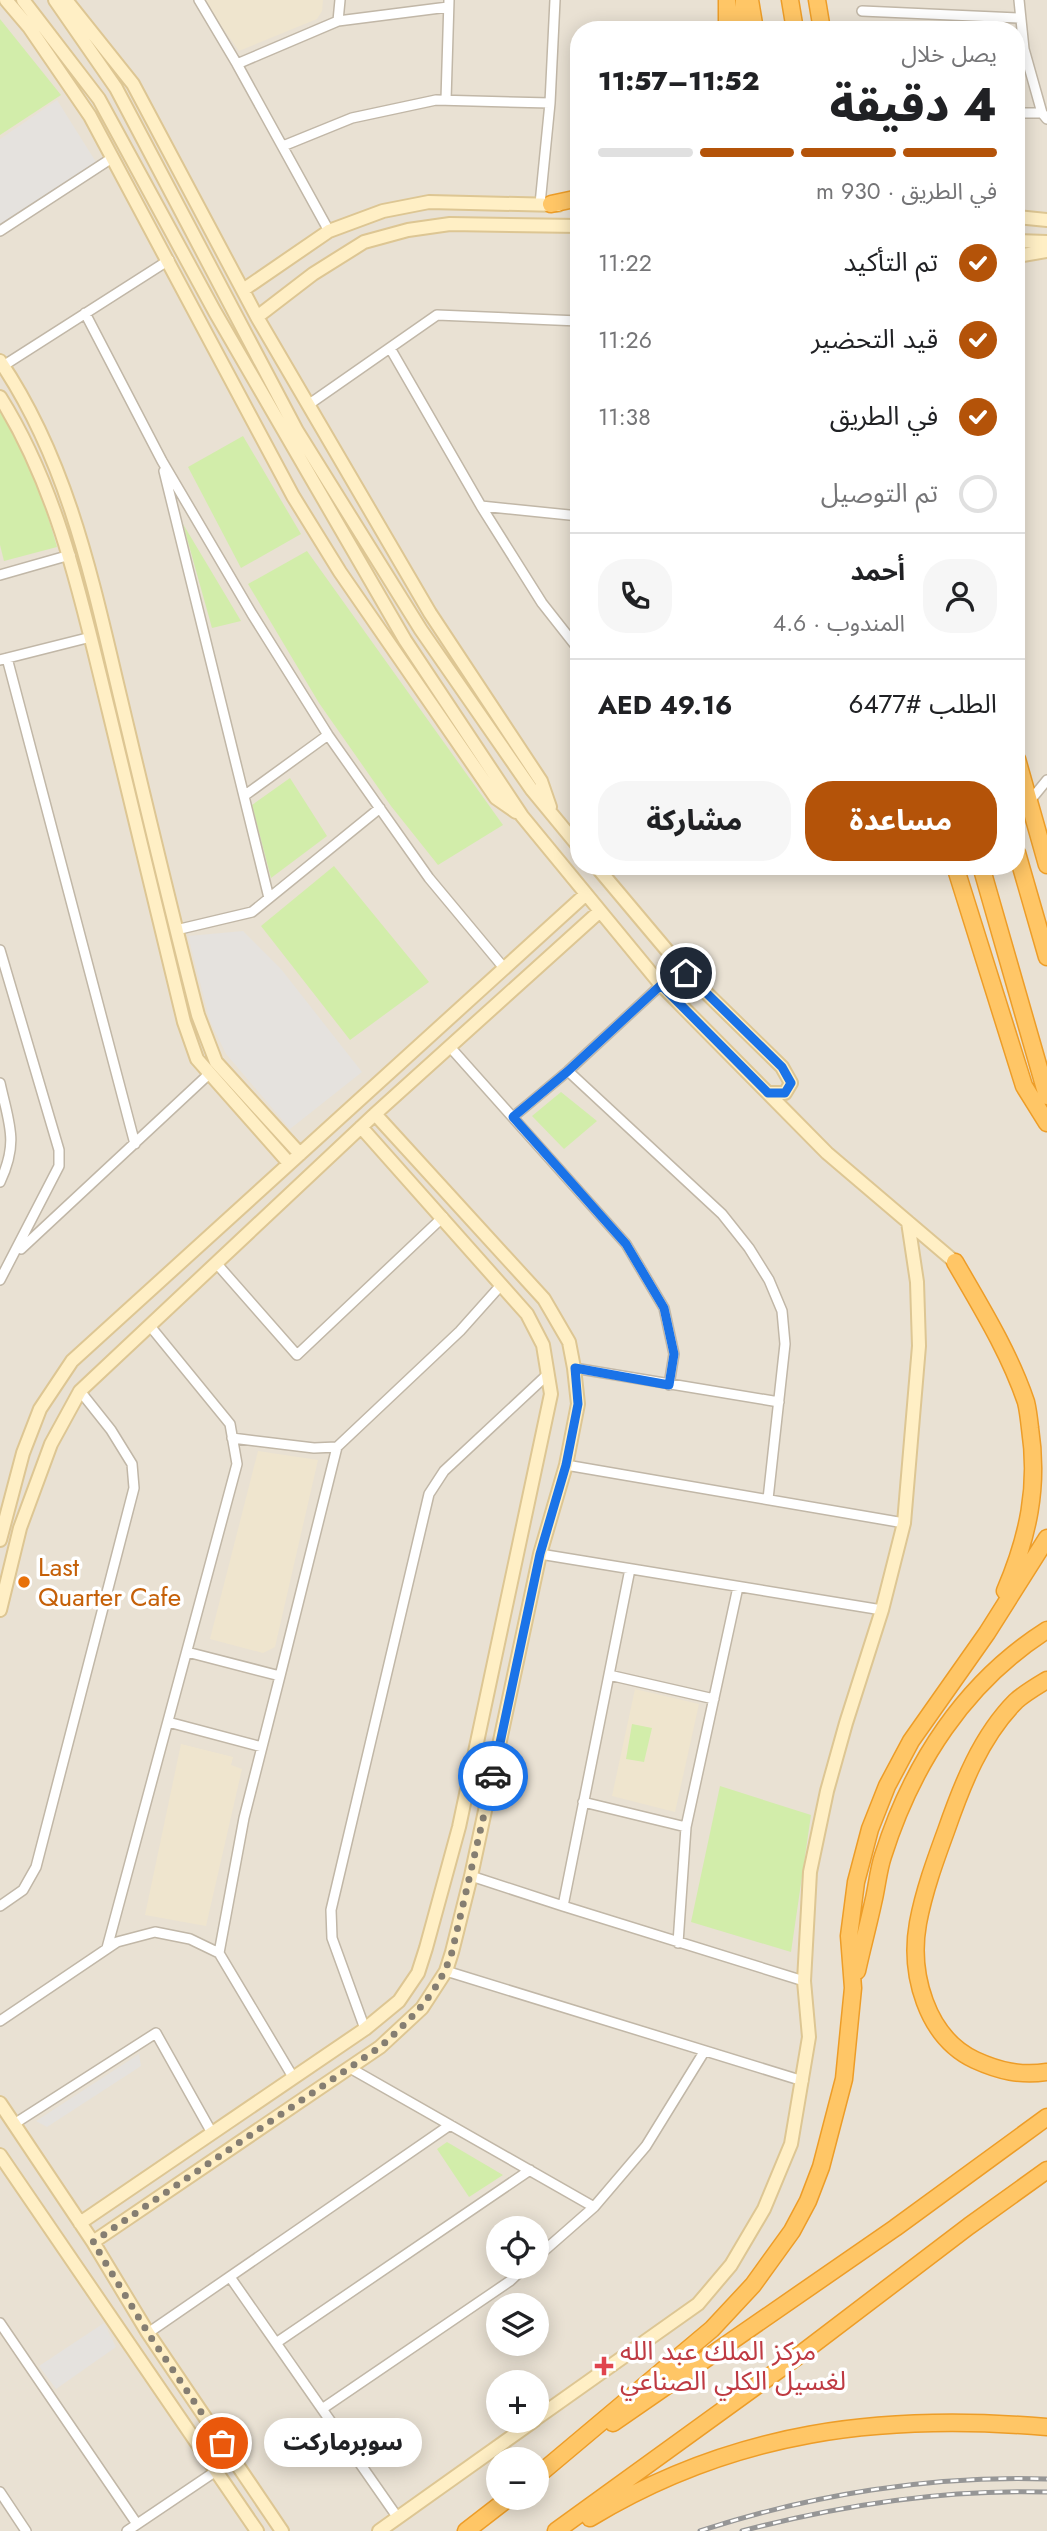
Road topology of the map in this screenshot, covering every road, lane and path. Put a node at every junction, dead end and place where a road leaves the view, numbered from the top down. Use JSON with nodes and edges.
{"nodes":[{"id":1,"x":6,"y":0,"type":"edge"},
{"id":2,"x":23,"y":0,"type":"edge"},
{"id":3,"x":55,"y":0,"type":"edge"},
{"id":4,"x":66,"y":0,"type":"edge"},
{"id":5,"x":199,"y":0,"type":"edge"},
{"id":6,"x":340,"y":0,"type":"edge"},
{"id":7,"x":555,"y":0,"type":"edge"},
{"id":8,"x":726,"y":0,"type":"edge"},
{"id":9,"x":744,"y":0,"type":"edge"},
{"id":10,"x":750,"y":0,"type":"edge"},
{"id":11,"x":817,"y":0,"type":"edge"},
{"id":12,"x":1019,"y":0,"type":"edge"},
{"id":13,"x":449,"y":3,"type":"edge"},
{"id":14,"x":791,"y":3,"type":"edge"},
{"id":15,"x":862,"y":11,"type":"dead end"},
{"id":16,"x":1019,"y":18,"type":"junction"},
{"id":17,"x":338,"y":21,"type":"junction"},
{"id":18,"x":726,"y":21,"type":"edge"},
{"id":19,"x":741,"y":21,"type":"edge"},
{"id":20,"x":754,"y":21,"type":"edge"},
{"id":21,"x":794,"y":21,"type":"edge"},
{"id":22,"x":798,"y":21,"type":"edge"},
{"id":23,"x":820,"y":21,"type":"edge"},
{"id":24,"x":1019,"y":21,"type":"edge"},
{"id":25,"x":1025,"y":52,"type":"edge"},
{"id":26,"x":237,"y":64,"type":"junction"},
{"id":27,"x":446,"y":100,"type":"junction"},
{"id":28,"x":550,"y":103,"type":"junction"},
{"id":29,"x":1025,"y":114,"type":"edge"},
{"id":30,"x":1044,"y":116,"type":"edge"},
{"id":31,"x":282,"y":146,"type":"junction"},
{"id":32,"x":112,"y":158,"type":"junction"},
{"id":33,"x":570,"y":200,"type":"edge"},
{"id":34,"x":545,"y":204,"type":"junction"},
{"id":35,"x":570,"y":205,"type":"edge"},
{"id":36,"x":1025,"y":218,"type":"edge"},
{"id":37,"x":1047,"y":220,"type":"edge"},
{"id":38,"x":537,"y":225,"type":"junction"},
{"id":39,"x":570,"y":226,"type":"edge"},
{"id":40,"x":0,"y":231,"type":"edge"},
{"id":41,"x":329,"y":231,"type":"junction"},
{"id":42,"x":570,"y":231,"type":"edge"},
{"id":43,"x":1025,"y":241,"type":"edge"},
{"id":44,"x":1047,"y":242,"type":"edge"},
{"id":45,"x":1047,"y":251,"type":"edge"},
{"id":46,"x":1025,"y":255,"type":"edge"},
{"id":47,"x":169,"y":260,"type":"junction"},
{"id":48,"x":243,"y":290,"type":"junction"},
{"id":49,"x":85,"y":313,"type":"junction"},
{"id":50,"x":257,"y":317,"type":"junction"},
{"id":51,"x":570,"y":321,"type":"edge"},
{"id":52,"x":390,"y":348,"type":"junction"},
{"id":53,"x":2,"y":364,"type":"edge"},
{"id":54,"x":0,"y":397,"type":"edge"},
{"id":55,"x":308,"y":405,"type":"junction"},
{"id":56,"x":162,"y":461,"type":"junction"},
{"id":57,"x":481,"y":506,"type":"junction"},
{"id":58,"x":570,"y":515,"type":"edge"},
{"id":59,"x":70,"y":555,"type":"junction"},
{"id":60,"x":0,"y":575,"type":"edge"},
{"id":61,"x":90,"y":637,"type":"junction"},
{"id":62,"x":570,"y":639,"type":"edge"},
{"id":63,"x":4,"y":659,"type":"edge"},
{"id":64,"x":328,"y":735,"type":"junction"},
{"id":65,"x":1046,"y":782,"type":"edge"},
{"id":66,"x":1025,"y":788,"type":"edge"},
{"id":67,"x":244,"y":796,"type":"junction"},
{"id":68,"x":1029,"y":802,"type":"junction"},
{"id":69,"x":380,"y":808,"type":"junction"},
{"id":70,"x":552,"y":814,"type":"junction"},
{"id":71,"x":522,"y":816,"type":"junction"},
{"id":72,"x":570,"y":836,"type":"edge"},
{"id":73,"x":1047,"y":865,"type":"edge"},
{"id":74,"x":570,"y":874,"type":"edge"},
{"id":75,"x":570,"y":875,"type":"edge"},
{"id":76,"x":604,"y":875,"type":"edge"},
{"id":77,"x":959,"y":875,"type":"edge"},
{"id":78,"x":984,"y":875,"type":"edge"},
{"id":79,"x":1023,"y":875,"type":"edge"},
{"id":80,"x":586,"y":894,"type":"junction"},
{"id":81,"x":269,"y":898,"type":"junction"},
{"id":82,"x":600,"y":911,"type":"junction"},
{"id":83,"x":176,"y":930,"type":"junction"},
{"id":84,"x":0,"y":950,"type":"edge"},
{"id":85,"x":1047,"y":957,"type":"edge"},
{"id":86,"x":504,"y":968,"type":"junction"},
{"id":87,"x":661,"y":985,"type":"junction"},
{"id":88,"x":450,"y":1047,"type":"junction"},
{"id":89,"x":568,"y":1071,"type":"junction"},
{"id":90,"x":209,"y":1074,"type":"junction"},
{"id":91,"x":0,"y":1083,"type":"edge"},
{"id":92,"x":768,"y":1093,"type":"junction"},
{"id":93,"x":1047,"y":1096,"type":"edge"},
{"id":94,"x":375,"y":1114,"type":"junction"},
{"id":95,"x":513,"y":1117,"type":"junction"},
{"id":96,"x":1047,"y":1123,"type":"edge"},
{"id":97,"x":361,"y":1127,"type":"junction"},
{"id":98,"x":135,"y":1144,"type":"junction"},
{"id":99,"x":300,"y":1154,"type":"junction"},
{"id":100,"x":288,"y":1162,"type":"junction"},
{"id":101,"x":0,"y":1182,"type":"edge"},
{"id":102,"x":443,"y":1217,"type":"junction"},
{"id":103,"x":908,"y":1223,"type":"junction"},
{"id":104,"x":15,"y":1254,"type":"junction"},
{"id":105,"x":955,"y":1262,"type":"joint"},
{"id":106,"x":217,"y":1264,"type":"junction"},
{"id":107,"x":0,"y":1280,"type":"edge"},
{"id":108,"x":502,"y":1284,"type":"junction"},
{"id":109,"x":150,"y":1326,"type":"junction"},
{"id":110,"x":575,"y":1368,"type":"junction"},
{"id":111,"x":548,"y":1374,"type":"junction"},
{"id":112,"x":669,"y":1385,"type":"junction"},
{"id":113,"x":80,"y":1391,"type":"junction"},
{"id":114,"x":779,"y":1402,"type":"junction"},
{"id":115,"x":232,"y":1438,"type":"junction"},
{"id":116,"x":337,"y":1447,"type":"junction"},
{"id":117,"x":566,"y":1465,"type":"junction"},
{"id":118,"x":768,"y":1499,"type":"junction"},
{"id":119,"x":904,"y":1523,"type":"junction"},
{"id":120,"x":1047,"y":1538,"type":"edge"},
{"id":121,"x":0,"y":1540,"type":"edge"},
{"id":122,"x":540,"y":1554,"type":"junction"},
{"id":123,"x":630,"y":1569,"type":"junction"},
{"id":124,"x":738,"y":1587,"type":"junction"},
{"id":125,"x":0,"y":1610,"type":"edge"},
{"id":126,"x":882,"y":1610,"type":"junction"},
{"id":127,"x":1047,"y":1630,"type":"edge"},
{"id":128,"x":987,"y":1633,"type":"junction"},
{"id":129,"x":187,"y":1652,"type":"junction"},
{"id":130,"x":609,"y":1675,"type":"junction"},
{"id":131,"x":280,"y":1676,"type":"junction"},
{"id":132,"x":1047,"y":1680,"type":"edge"},
{"id":133,"x":714,"y":1699,"type":"junction"},
{"id":134,"x":168,"y":1722,"type":"junction"},
{"id":135,"x":262,"y":1747,"type":"junction"},
{"id":136,"x":583,"y":1802,"type":"junction"},
{"id":137,"x":686,"y":1827,"type":"junction"},
{"id":138,"x":471,"y":1876,"type":"junction"},
{"id":139,"x":0,"y":1906,"type":"edge"},
{"id":140,"x":563,"y":1906,"type":"junction"},
{"id":141,"x":678,"y":1943,"type":"junction"},
{"id":142,"x":107,"y":1948,"type":"junction"},
{"id":143,"x":219,"y":1953,"type":"junction"},
{"id":144,"x":446,"y":1972,"type":"junction"},
{"id":145,"x":804,"y":1981,"type":"junction"},
{"id":146,"x":853,"y":1988,"type":"junction"},
{"id":147,"x":0,"y":2021,"type":"edge"},
{"id":148,"x":365,"y":2029,"type":"junction"},
{"id":149,"x":704,"y":2052,"type":"junction"},
{"id":150,"x":349,"y":2068,"type":"junction"},
{"id":151,"x":1047,"y":2072,"type":"edge"},
{"id":152,"x":293,"y":2077,"type":"junction"},
{"id":153,"x":803,"y":2081,"type":"junction"},
{"id":154,"x":0,"y":2103,"type":"edge"},
{"id":155,"x":1047,"y":2117,"type":"edge"},
{"id":156,"x":14,"y":2124,"type":"junction"},
{"id":157,"x":450,"y":2125,"type":"junction"},
{"id":158,"x":212,"y":2133,"type":"junction"},
{"id":159,"x":0,"y":2155,"type":"edge"},
{"id":160,"x":530,"y":2170,"type":"junction"},
{"id":161,"x":1047,"y":2170,"type":"edge"},
{"id":162,"x":594,"y":2207,"type":"junction"},
{"id":163,"x":80,"y":2223,"type":"junction"},
{"id":164,"x":93,"y":2242,"type":"junction"},
{"id":165,"x":549,"y":2246,"type":"edge"},
{"id":166,"x":230,"y":2277,"type":"junction"},
{"id":167,"x":512,"y":2279,"type":"edge"},
{"id":168,"x":0,"y":2323,"type":"edge"},
{"id":169,"x":148,"y":2333,"type":"junction"},
{"id":170,"x":276,"y":2343,"type":"junction"},
{"id":171,"x":322,"y":2409,"type":"junction"},
{"id":172,"x":549,"y":2410,"type":"edge"},
{"id":173,"x":990,"y":2422,"type":"junction"},
{"id":174,"x":1047,"y":2427,"type":"edge"},
{"id":175,"x":516,"y":2433,"type":"edge"},
{"id":176,"x":1047,"y":2434,"type":"edge"},
{"id":177,"x":549,"y":2467,"type":"edge"},
{"id":178,"x":549,"y":2468,"type":"edge"},
{"id":179,"x":216,"y":2471,"type":"junction"},
{"id":180,"x":0,"y":2492,"type":"edge"},
{"id":181,"x":493,"y":2510,"type":"edge"},
{"id":182,"x":398,"y":2518,"type":"junction"},
{"id":183,"x":137,"y":2524,"type":"junction"},
{"id":184,"x":562,"y":2530,"type":"edge"},
{"id":185,"x":26,"y":2531,"type":"edge"},
{"id":186,"x":127,"y":2531,"type":"edge"},
{"id":187,"x":257,"y":2531,"type":"edge"},
{"id":188,"x":282,"y":2531,"type":"edge"},
{"id":189,"x":379,"y":2531,"type":"edge"},
{"id":190,"x":466,"y":2531,"type":"edge"}],
"edges":[{"from":1,"to":32,"type":"street"},
{"from":2,"to":71,"type":"street"},
{"from":3,"to":70,"type":"street"},
{"from":4,"to":48,"type":"street"},
{"from":5,"to":26,"type":"street"},
{"from":6,"to":17,"type":"street"},
{"from":7,"to":28,"type":"street"},
{"from":8,"to":18,"type":"highway"},
{"from":9,"to":19,"type":"highway"},
{"from":10,"to":20,"type":"highway"},
{"from":11,"to":23,"type":"highway"},
{"from":12,"to":16,"type":"street"},
{"from":13,"to":17,"type":"street"},
{"from":13,"to":27,"type":"street"},
{"from":14,"to":21,"type":"highway"},
{"from":14,"to":22,"type":"highway"},
{"from":15,"to":16,"type":"street"},
{"from":16,"to":24,"type":"street"},
{"from":17,"to":26,"type":"street"},
{"from":25,"to":30,"type":"street"},
{"from":26,"to":31,"type":"street"},
{"from":27,"to":28,"type":"street"},
{"from":27,"to":31,"type":"street"},
{"from":28,"to":34,"type":"street"},
{"from":29,"to":30,"type":"street"},
{"from":31,"to":41,"type":"street"},
{"from":32,"to":40,"type":"street"},
{"from":32,"to":47,"type":"street"},
{"from":33,"to":34,"type":"highway"},
{"from":34,"to":35,"type":"street"},
{"from":34,"to":41,"type":"street"},
{"from":36,"to":37,"type":"street"},
{"from":38,"to":39,"type":"street"},
{"from":38,"to":42,"type":"street"},
{"from":38,"to":50,"type":"street"},
{"from":41,"to":48,"type":"street"},
{"from":43,"to":44,"type":"street"},
{"from":45,"to":46,"type":"street"},
{"from":47,"to":49,"type":"street"},
{"from":47,"to":71,"type":"street"},
{"from":48,"to":50,"type":"street"},
{"from":49,"to":53,"type":"street"},
{"from":49,"to":56,"type":"street"},
{"from":50,"to":55,"type":"street"},
{"from":51,"to":52,"type":"street"},
{"from":52,"to":55,"type":"street"},
{"from":52,"to":57,"type":"street"},
{"from":53,"to":83,"type":"street"},
{"from":54,"to":59,"type":"street"},
{"from":55,"to":70,"type":"street"},
{"from":56,"to":64,"type":"street"},
{"from":56,"to":67,"type":"street"},
{"from":57,"to":58,"type":"street"},
{"from":57,"to":62,"type":"street"},
{"from":59,"to":60,"type":"street"},
{"from":59,"to":61,"type":"street"},
{"from":61,"to":63,"type":"street"},
{"from":61,"to":90,"type":"street"},
{"from":63,"to":98,"type":"street"},
{"from":64,"to":67,"type":"street"},
{"from":64,"to":69,"type":"street"},
{"from":65,"to":68,"type":"street"},
{"from":66,"to":68,"type":"highway"},
{"from":67,"to":81,"type":"street"},
{"from":68,"to":73,"type":"highway"},
{"from":69,"to":81,"type":"street"},
{"from":69,"to":86,"type":"street"},
{"from":70,"to":72,"type":"street"},
{"from":71,"to":74,"type":"street"},
{"from":75,"to":80,"type":"street"},
{"from":76,"to":92,"type":"street"},
{"from":77,"to":96,"type":"highway"},
{"from":78,"to":93,"type":"highway"},
{"from":79,"to":85,"type":"highway"},
{"from":80,"to":82,"type":"street"},
{"from":80,"to":86,"type":"street"},
{"from":81,"to":83,"type":"street"},
{"from":82,"to":87,"type":"street"},
{"from":82,"to":88,"type":"street"},
{"from":83,"to":99,"type":"street"},
{"from":84,"to":104,"type":"street"},
{"from":86,"to":99,"type":"street"},
{"from":87,"to":89,"type":"street"},
{"from":87,"to":92,"type":"street"},
{"from":88,"to":94,"type":"street"},
{"from":88,"to":95,"type":"street"},
{"from":89,"to":95,"type":"street"},
{"from":89,"to":114,"type":"street"},
{"from":90,"to":98,"type":"street"},
{"from":90,"to":100,"type":"street"},
{"from":91,"to":101,"type":"street"},
{"from":92,"to":103,"type":"street"},
{"from":94,"to":97,"type":"street"},
{"from":94,"to":110,"type":"street"},
{"from":95,"to":112,"type":"street"},
{"from":97,"to":102,"type":"street"},
{"from":97,"to":106,"type":"street"},
{"from":98,"to":104,"type":"street"},
{"from":99,"to":100,"type":"street"},
{"from":100,"to":121,"type":"street"},
{"from":102,"to":106,"type":"street"},
{"from":102,"to":108,"type":"street"},
{"from":103,"to":105,"type":"street"},
{"from":103,"to":119,"type":"street"},
{"from":104,"to":107,"type":"street"},
{"from":105,"to":128,"type":"highway"},
{"from":106,"to":109,"type":"street"},
{"from":108,"to":111,"type":"street"},
{"from":108,"to":116,"type":"street"},
{"from":109,"to":113,"type":"street"},
{"from":109,"to":115,"type":"street"},
{"from":110,"to":112,"type":"street"},
{"from":110,"to":117,"type":"street"},
{"from":111,"to":148,"type":"street"},
{"from":111,"to":148,"type":"street"},
{"from":112,"to":114,"type":"street"},
{"from":113,"to":125,"type":"street"},
{"from":113,"to":139,"type":"street"},
{"from":114,"to":118,"type":"street"},
{"from":115,"to":116,"type":"street"},
{"from":115,"to":129,"type":"street"},
{"from":116,"to":131,"type":"street"},
{"from":117,"to":118,"type":"street"},
{"from":117,"to":122,"type":"street"},
{"from":118,"to":119,"type":"street"},
{"from":119,"to":126,"type":"street"},
{"from":120,"to":128,"type":"highway"},
{"from":122,"to":123,"type":"street"},
{"from":122,"to":138,"type":"street"},
{"from":123,"to":124,"type":"street"},
{"from":123,"to":130,"type":"street"},
{"from":124,"to":126,"type":"street"},
{"from":124,"to":133,"type":"street"},
{"from":126,"to":145,"type":"street"},
{"from":127,"to":146,"type":"highway"},
{"from":128,"to":146,"type":"highway"},
{"from":129,"to":131,"type":"street"},
{"from":129,"to":134,"type":"street"},
{"from":130,"to":133,"type":"street"},
{"from":130,"to":136,"type":"street"},
{"from":131,"to":135,"type":"street"},
{"from":132,"to":151,"type":"highway"},
{"from":133,"to":137,"type":"street"},
{"from":134,"to":135,"type":"street"},
{"from":134,"to":142,"type":"street"},
{"from":135,"to":143,"type":"street"},
{"from":136,"to":137,"type":"street"},
{"from":136,"to":140,"type":"street"},
{"from":137,"to":141,"type":"street"},
{"from":138,"to":140,"type":"street"},
{"from":138,"to":144,"type":"street"},
{"from":140,"to":141,"type":"street"},
{"from":141,"to":145,"type":"street"},
{"from":142,"to":143,"type":"street"},
{"from":142,"to":147,"type":"street"},
{"from":143,"to":152,"type":"street"},
{"from":144,"to":149,"type":"street"},
{"from":144,"to":150,"type":"street"},
{"from":145,"to":153,"type":"street"},
{"from":146,"to":177,"type":"highway"},
{"from":148,"to":152,"type":"street"},
{"from":149,"to":153,"type":"street"},
{"from":149,"to":162,"type":"street"},
{"from":150,"to":157,"type":"street"},
{"from":150,"to":164,"type":"street"},
{"from":152,"to":158,"type":"street"},
{"from":153,"to":172,"type":"street"},
{"from":154,"to":156,"type":"street"},
{"from":155,"to":178,"type":"highway"},
{"from":156,"to":158,"type":"street"},
{"from":156,"to":163,"type":"street"},
{"from":157,"to":160,"type":"street"},
{"from":157,"to":166,"type":"street"},
{"from":158,"to":163,"type":"street"},
{"from":159,"to":179,"type":"street"},
{"from":160,"to":162,"type":"street"},
{"from":160,"to":170,"type":"street"},
{"from":161,"to":184,"type":"highway"},
{"from":162,"to":165,"type":"street"},
{"from":163,"to":164,"type":"street"},
{"from":164,"to":169,"type":"street"},
{"from":166,"to":169,"type":"street"},
{"from":166,"to":170,"type":"street"},
{"from":167,"to":171,"type":"street"},
{"from":168,"to":183,"type":"street"},
{"from":169,"to":188,"type":"street"},
{"from":170,"to":171,"type":"street"},
{"from":171,"to":182,"type":"street"},
{"from":173,"to":174,"type":"highway"},
{"from":173,"to":176,"type":"highway"},
{"from":173,"to":184,"type":"highway"},
{"from":175,"to":182,"type":"street"},
{"from":179,"to":183,"type":"street"},
{"from":179,"to":187,"type":"street"},
{"from":180,"to":185,"type":"street"},
{"from":181,"to":190,"type":"highway"},
{"from":182,"to":189,"type":"street"},
{"from":183,"to":186,"type":"street"}]}
